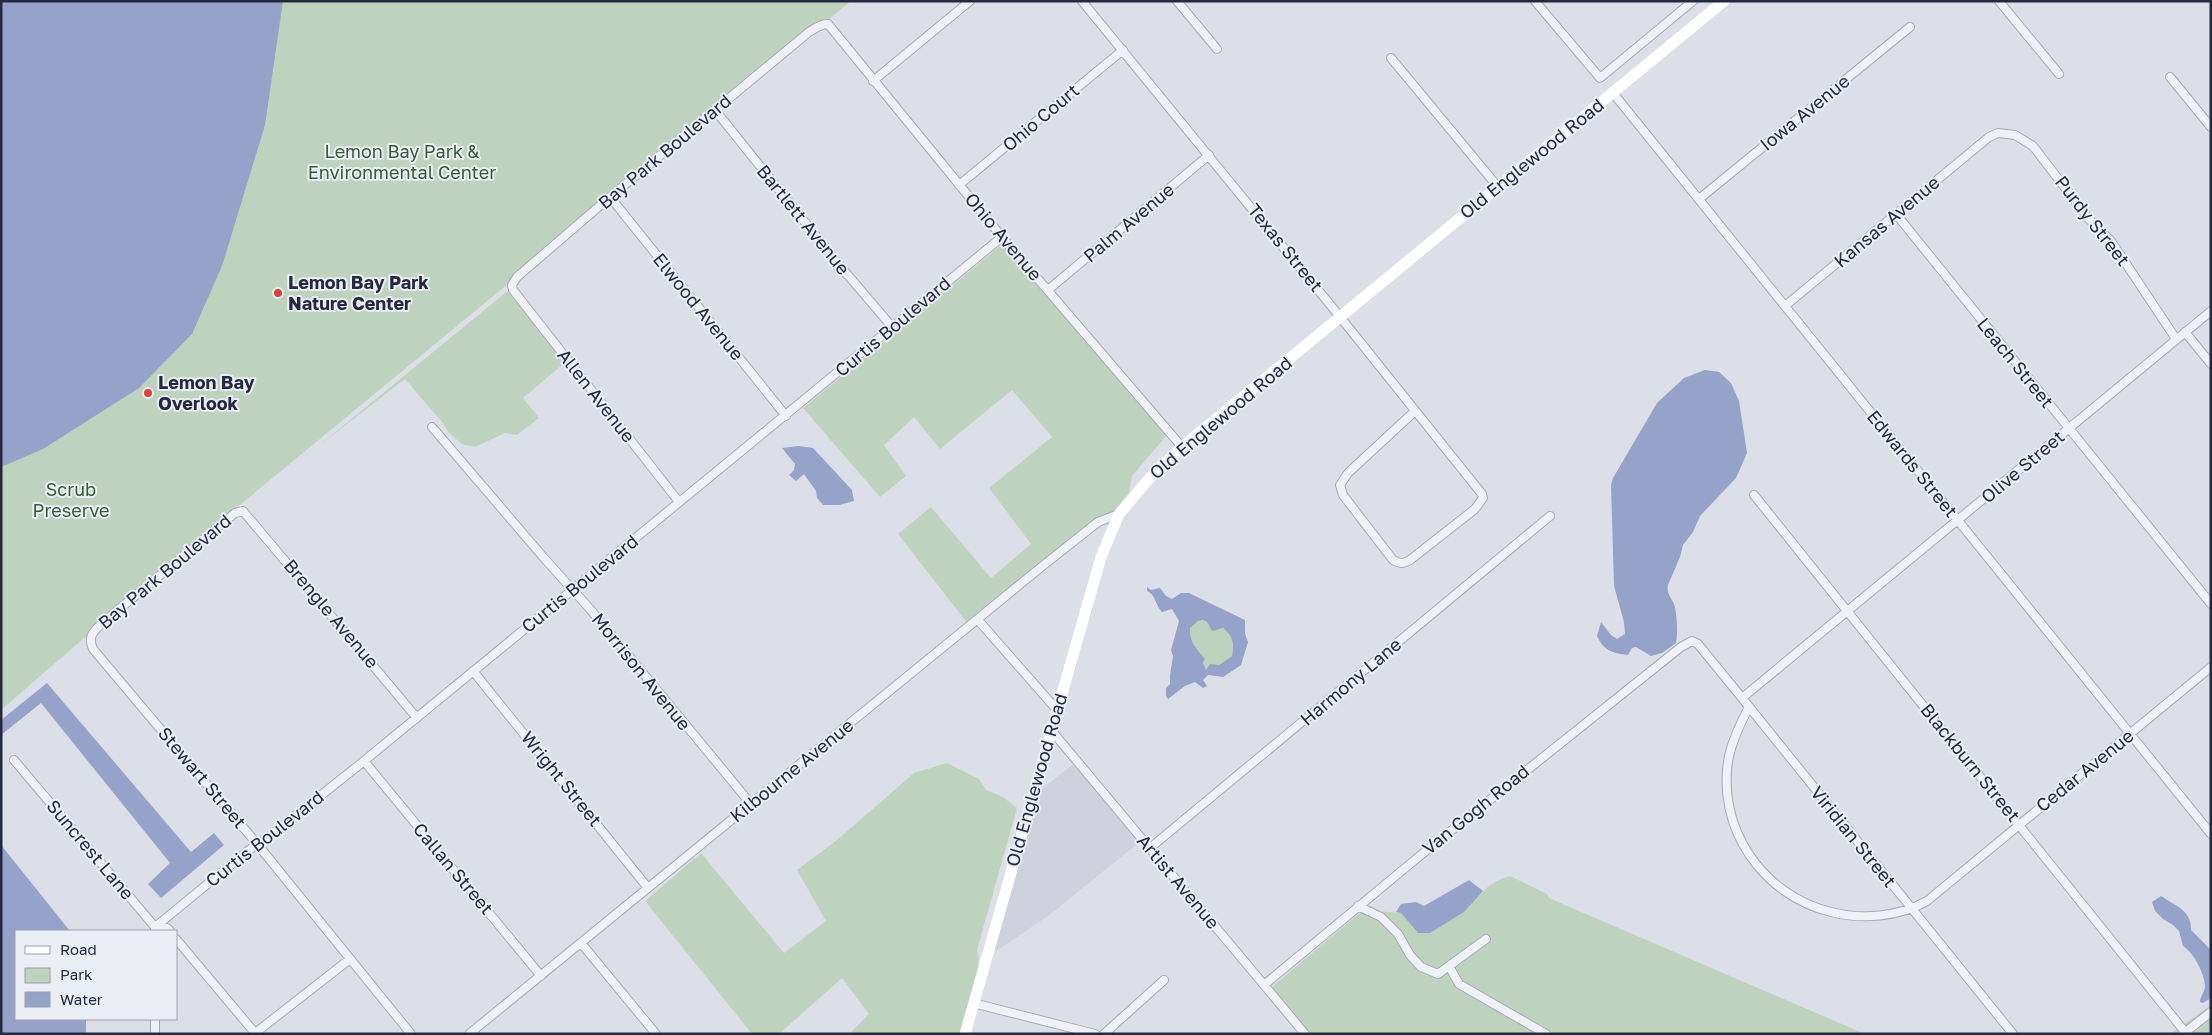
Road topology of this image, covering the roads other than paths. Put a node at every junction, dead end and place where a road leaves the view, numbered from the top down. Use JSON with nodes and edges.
{"nodes":[{"id":1,"x":970,"y":1,"type":"edge"},
{"id":2,"x":1082,"y":1,"type":"edge"},
{"id":3,"x":1178,"y":1,"type":"edge"},
{"id":4,"x":1535,"y":1,"type":"edge"},
{"id":5,"x":1692,"y":1,"type":"edge"},
{"id":6,"x":1724,"y":1,"type":"edge"},
{"id":7,"x":2000,"y":1,"type":"edge"},
{"id":8,"x":828,"y":24,"type":"joint"},
{"id":9,"x":1910,"y":27,"type":"dead end"},
{"id":10,"x":1217,"y":49,"type":"dead end"},
{"id":11,"x":1123,"y":50,"type":"junction"},
{"id":12,"x":1391,"y":58,"type":"dead end"},
{"id":13,"x":2059,"y":74,"type":"dead end"},
{"id":14,"x":2170,"y":76,"type":"dead end"},
{"id":15,"x":874,"y":81,"type":"junction"},
{"id":16,"x":1613,"y":93,"type":"junction"},
{"id":17,"x":716,"y":110,"type":"junction"},
{"id":18,"x":2211,"y":127,"type":"edge"},
{"id":19,"x":1989,"y":137,"type":"joint"},
{"id":20,"x":1210,"y":155,"type":"junction"},
{"id":21,"x":959,"y":185,"type":"junction"},
{"id":22,"x":1498,"y":187,"type":"junction"},
{"id":23,"x":610,"y":197,"type":"junction"},
{"id":24,"x":1699,"y":199,"type":"junction"},
{"id":25,"x":1896,"y":214,"type":"junction"},
{"id":26,"x":1002,"y":237,"type":"junction"},
{"id":27,"x":513,"y":290,"type":"joint"},
{"id":28,"x":1048,"y":290,"type":"junction"},
{"id":29,"x":1785,"y":306,"type":"junction"},
{"id":30,"x":2211,"y":311,"type":"edge"},
{"id":31,"x":1341,"y":318,"type":"junction"},
{"id":32,"x":893,"y":328,"type":"junction"},
{"id":33,"x":2185,"y":332,"type":"junction"},
{"id":34,"x":2176,"y":338,"type":"junction"},
{"id":35,"x":2211,"y":364,"type":"edge"},
{"id":36,"x":1416,"y":411,"type":"junction"},
{"id":37,"x":786,"y":416,"type":"junction"},
{"id":38,"x":432,"y":427,"type":"dead end"},
{"id":39,"x":2068,"y":429,"type":"junction"},
{"id":40,"x":1182,"y":447,"type":"junction"},
{"id":41,"x":1754,"y":494,"type":"dead end"},
{"id":42,"x":680,"y":502,"type":"junction"},
{"id":43,"x":243,"y":511,"type":"joint"},
{"id":44,"x":1119,"y":514,"type":"junction"},
{"id":45,"x":1550,"y":516,"type":"dead end"},
{"id":46,"x":1958,"y":521,"type":"junction"},
{"id":47,"x":572,"y":589,"type":"junction"},
{"id":48,"x":2211,"y":604,"type":"edge"},
{"id":49,"x":1848,"y":610,"type":"junction"},
{"id":50,"x":978,"y":620,"type":"junction"},
{"id":51,"x":91,"y":638,"type":"joint"},
{"id":52,"x":1692,"y":641,"type":"joint"},
{"id":53,"x":2211,"y":667,"type":"edge"},
{"id":54,"x":474,"y":671,"type":"junction"},
{"id":55,"x":1742,"y":698,"type":"junction"},
{"id":56,"x":1749,"y":707,"type":"junction"},
{"id":57,"x":1057,"y":710,"type":"junction"},
{"id":58,"x":417,"y":718,"type":"junction"},
{"id":59,"x":1051,"y":730,"type":"junction"},
{"id":60,"x":2130,"y":735,"type":"junction"},
{"id":61,"x":14,"y":760,"type":"dead end"},
{"id":62,"x":364,"y":762,"type":"junction"},
{"id":63,"x":751,"y":804,"type":"junction"},
{"id":64,"x":2020,"y":825,"type":"junction"},
{"id":65,"x":2211,"y":834,"type":"edge"},
{"id":66,"x":258,"y":845,"type":"junction"},
{"id":67,"x":1150,"y":848,"type":"junction"},
{"id":68,"x":648,"y":888,"type":"junction"},
{"id":69,"x":1358,"y":906,"type":"junction"},
{"id":70,"x":1910,"y":908,"type":"junction"},
{"id":71,"x":155,"y":929,"type":"edge"},
{"id":72,"x":169,"y":930,"type":"edge"},
{"id":73,"x":1486,"y":939,"type":"dead end"},
{"id":74,"x":178,"y":941,"type":"edge"},
{"id":75,"x":581,"y":943,"type":"junction"},
{"id":76,"x":350,"y":959,"type":"junction"},
{"id":77,"x":1449,"y":966,"type":"junction"},
{"id":78,"x":541,"y":976,"type":"junction"},
{"id":79,"x":1164,"y":980,"type":"dead end"},
{"id":80,"x":1264,"y":985,"type":"junction"},
{"id":81,"x":974,"y":1003,"type":"junction"},
{"id":82,"x":2211,"y":1012,"type":"edge"},
{"id":83,"x":154,"y":1020,"type":"edge"},
{"id":84,"x":254,"y":1033,"type":"edge"},
{"id":85,"x":2184,"y":1033,"type":"edge"},
{"id":86,"x":154,"y":1034,"type":"edge"},
{"id":87,"x":411,"y":1034,"type":"edge"},
{"id":88,"x":469,"y":1034,"type":"edge"},
{"id":89,"x":656,"y":1034,"type":"edge"},
{"id":90,"x":965,"y":1034,"type":"edge"},
{"id":91,"x":1096,"y":1034,"type":"edge"},
{"id":92,"x":1104,"y":1034,"type":"edge"},
{"id":93,"x":1304,"y":1034,"type":"edge"},
{"id":94,"x":1546,"y":1034,"type":"edge"},
{"id":95,"x":2013,"y":1034,"type":"edge"}],
"edges":[{"from":1,"to":15,"type":"street"},
{"from":2,"to":11,"type":"street","name":"Texas Street"},
{"from":3,"to":10,"type":"street"},
{"from":4,"to":5,"type":"street"},
{"from":6,"to":16,"type":"street","name":"Old Englewood Road"},
{"from":7,"to":13,"type":"street"},
{"from":8,"to":15,"type":"street","name":"Ohio Avenue"},
{"from":8,"to":17,"type":"street","name":"Bay Park Boulevard"},
{"from":9,"to":24,"type":"street","name":"Iowa Avenue"},
{"from":11,"to":20,"type":"street","name":"Texas Street"},
{"from":11,"to":21,"type":"street","name":"Ohio Court"},
{"from":12,"to":22,"type":"street"},
{"from":14,"to":18,"type":"street"},
{"from":15,"to":21,"type":"street","name":"Ohio Avenue"},
{"from":16,"to":22,"type":"street","name":"Old Englewood Road"},
{"from":16,"to":24,"type":"street","name":"Edwards Street"},
{"from":17,"to":23,"type":"street","name":"Bay Park Boulevard"},
{"from":17,"to":32,"type":"street","name":"Bartlett Avenue"},
{"from":19,"to":25,"type":"street","name":"Kansas Avenue"},
{"from":19,"to":34,"type":"street","name":"Purdy Street"},
{"from":20,"to":28,"type":"street","name":"Palm Avenue"},
{"from":20,"to":31,"type":"street","name":"Texas Street"},
{"from":21,"to":26,"type":"street","name":"Ohio Avenue"},
{"from":22,"to":31,"type":"street","name":"Old Englewood Road"},
{"from":23,"to":27,"type":"street","name":"Bay Park Boulevard"},
{"from":23,"to":37,"type":"street","name":"Elwood Avenue"},
{"from":24,"to":29,"type":"street","name":"Edwards Street"},
{"from":25,"to":29,"type":"street","name":"Kansas Avenue"},
{"from":25,"to":39,"type":"street","name":"Leach Street"},
{"from":26,"to":28,"type":"street","name":"Ohio Avenue"},
{"from":26,"to":32,"type":"street","name":"Curtis Boulevard"},
{"from":27,"to":42,"type":"street","name":"Allen Avenue"},
{"from":28,"to":40,"type":"street","name":"Ohio Avenue"},
{"from":29,"to":46,"type":"street","name":"Edwards Street"},
{"from":30,"to":33,"type":"street","name":"Olive Street"},
{"from":31,"to":36,"type":"street","name":"Texas Street"},
{"from":31,"to":40,"type":"street","name":"Old Englewood Road"},
{"from":32,"to":37,"type":"street","name":"Curtis Boulevard"},
{"from":33,"to":34,"type":"street","name":"Olive Street"},
{"from":33,"to":35,"type":"street"},
{"from":34,"to":39,"type":"street","name":"Olive Street"},
{"from":36,"to":36,"type":"street","name":"Texas Street"},
{"from":37,"to":42,"type":"street","name":"Curtis Boulevard"},
{"from":38,"to":47,"type":"street","name":"Morrison Avenue"},
{"from":39,"to":46,"type":"street","name":"Olive Street"},
{"from":39,"to":48,"type":"street","name":"Leach Street"},
{"from":40,"to":44,"type":"street","name":"Old Englewood Road"},
{"from":41,"to":49,"type":"street","name":"Blackburn Street"},
{"from":42,"to":47,"type":"street","name":"Curtis Boulevard"},
{"from":43,"to":51,"type":"street","name":"Bay Park Boulevard"},
{"from":43,"to":58,"type":"street","name":"Brengle Avenue"},
{"from":44,"to":50,"type":"street","name":"Kilbourne Avenue"},
{"from":44,"to":57,"type":"street","name":"Old Englewood Road"},
{"from":45,"to":67,"type":"street","name":"Harmony Lane"},
{"from":46,"to":49,"type":"street","name":"Olive Street"},
{"from":46,"to":60,"type":"street","name":"Edwards Street"},
{"from":47,"to":54,"type":"street","name":"Curtis Boulevard"},
{"from":47,"to":63,"type":"street","name":"Morrison Avenue"},
{"from":49,"to":55,"type":"street","name":"Olive Street"},
{"from":49,"to":64,"type":"street","name":"Blackburn Street"},
{"from":50,"to":57,"type":"street"},
{"from":50,"to":63,"type":"street","name":"Kilbourne Avenue"},
{"from":51,"to":66,"type":"street","name":"Stewart Street"},
{"from":52,"to":55,"type":"street","name":"Viridian Street"},
{"from":52,"to":69,"type":"street","name":"Van Gogh Road"},
{"from":53,"to":60,"type":"street","name":"Cedar Avenue"},
{"from":54,"to":58,"type":"street","name":"Curtis Boulevard"},
{"from":54,"to":68,"type":"street","name":"Wright Street"},
{"from":55,"to":56,"type":"street","name":"Viridian Street"},
{"from":56,"to":70,"type":"street","name":"Viridian Street"},
{"from":56,"to":70,"type":"street","name":"Cedar Avenue"},
{"from":57,"to":59,"type":"street","name":"Old Englewood Road"},
{"from":58,"to":62,"type":"street","name":"Curtis Boulevard"},
{"from":59,"to":67,"type":"street","name":"Artist Avenue"},
{"from":59,"to":81,"type":"street","name":"Old Englewood Road"},
{"from":60,"to":64,"type":"street","name":"Cedar Avenue"},
{"from":60,"to":65,"type":"street","name":"Edwards Street"},
{"from":61,"to":71,"type":"street","name":"Suncrest Lane"},
{"from":62,"to":66,"type":"street","name":"Curtis Boulevard"},
{"from":62,"to":78,"type":"street","name":"Callan Street"},
{"from":63,"to":68,"type":"street","name":"Kilbourne Avenue"},
{"from":64,"to":70,"type":"street","name":"Cedar Avenue"},
{"from":64,"to":85,"type":"street","name":"Blackburn Street"},
{"from":66,"to":71,"type":"street","name":"Curtis Boulevard"},
{"from":66,"to":76,"type":"street","name":"Stewart Street"},
{"from":67,"to":80,"type":"street","name":"Artist Avenue"},
{"from":68,"to":75,"type":"street","name":"Kilbourne Avenue"},
{"from":69,"to":77,"type":"street"},
{"from":69,"to":80,"type":"street","name":"Van Gogh Road"},
{"from":70,"to":95,"type":"street","name":"Viridian Street"},
{"from":71,"to":72,"type":"street"},
{"from":73,"to":77,"type":"street"},
{"from":74,"to":84,"type":"street"},
{"from":75,"to":78,"type":"street","name":"Kilbourne Avenue"},
{"from":75,"to":89,"type":"street"},
{"from":76,"to":84,"type":"street"},
{"from":76,"to":87,"type":"street","name":"Stewart Street"},
{"from":77,"to":94,"type":"street"},
{"from":78,"to":88,"type":"street","name":"Kilbourne Avenue"},
{"from":79,"to":92,"type":"street"},
{"from":80,"to":93,"type":"street","name":"Artist Avenue"},
{"from":81,"to":90,"type":"street","name":"Old Englewood Road"},
{"from":81,"to":91,"type":"street"},
{"from":82,"to":85,"type":"street"},
{"from":83,"to":86,"type":"street"}]}
